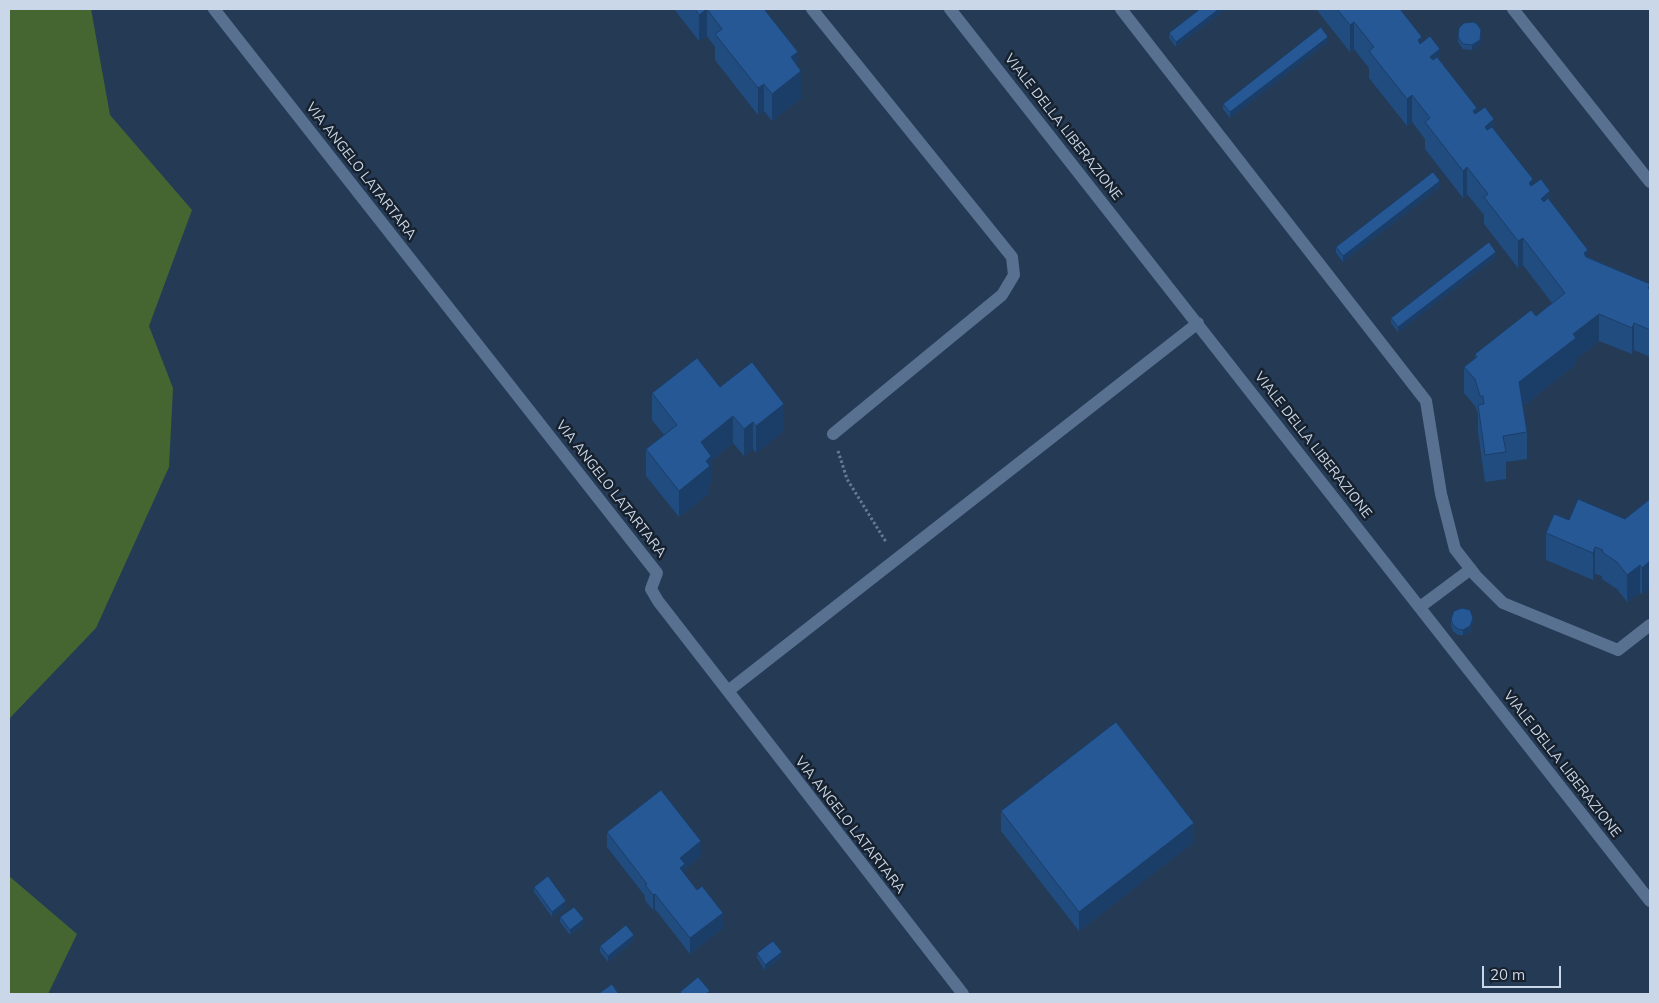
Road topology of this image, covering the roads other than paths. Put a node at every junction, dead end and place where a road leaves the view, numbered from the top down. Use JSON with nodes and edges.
{"nodes":[{"id":1,"x":214,"y":9,"type":"edge"},
{"id":2,"x":812,"y":9,"type":"edge"},
{"id":3,"x":950,"y":9,"type":"edge"},
{"id":4,"x":1122,"y":9,"type":"edge"},
{"id":5,"x":1513,"y":9,"type":"edge"},
{"id":6,"x":1650,"y":182,"type":"edge"},
{"id":7,"x":1198,"y":323,"type":"junction"},
{"id":8,"x":833,"y":434,"type":"road end"},
{"id":9,"x":1471,"y":569,"type":"junction"},
{"id":10,"x":1420,"y":607,"type":"junction"},
{"id":11,"x":1650,"y":625,"type":"edge"},
{"id":12,"x":728,"y":691,"type":"junction"},
{"id":13,"x":1650,"y":901,"type":"edge"},
{"id":14,"x":963,"y":994,"type":"edge"}],
"edges":[{"from":1,"to":12,"type":"street","name":"VIA ANGELO LATARTARA"},
{"from":2,"to":8,"type":"street"},
{"from":3,"to":7,"type":"street","name":"VIALE DELLA LIBERAZIONE"},
{"from":4,"to":9,"type":"street"},
{"from":5,"to":6,"type":"street"},
{"from":7,"to":10,"type":"street","name":"VIALE DELLA LIBERAZIONE"},
{"from":7,"to":12,"type":"street"},
{"from":9,"to":10,"type":"street"},
{"from":9,"to":11,"type":"street"},
{"from":10,"to":13,"type":"street","name":"VIALE DELLA LIBERAZIONE"},
{"from":12,"to":14,"type":"street","name":"VIA ANGELO LATARTARA"}]}
